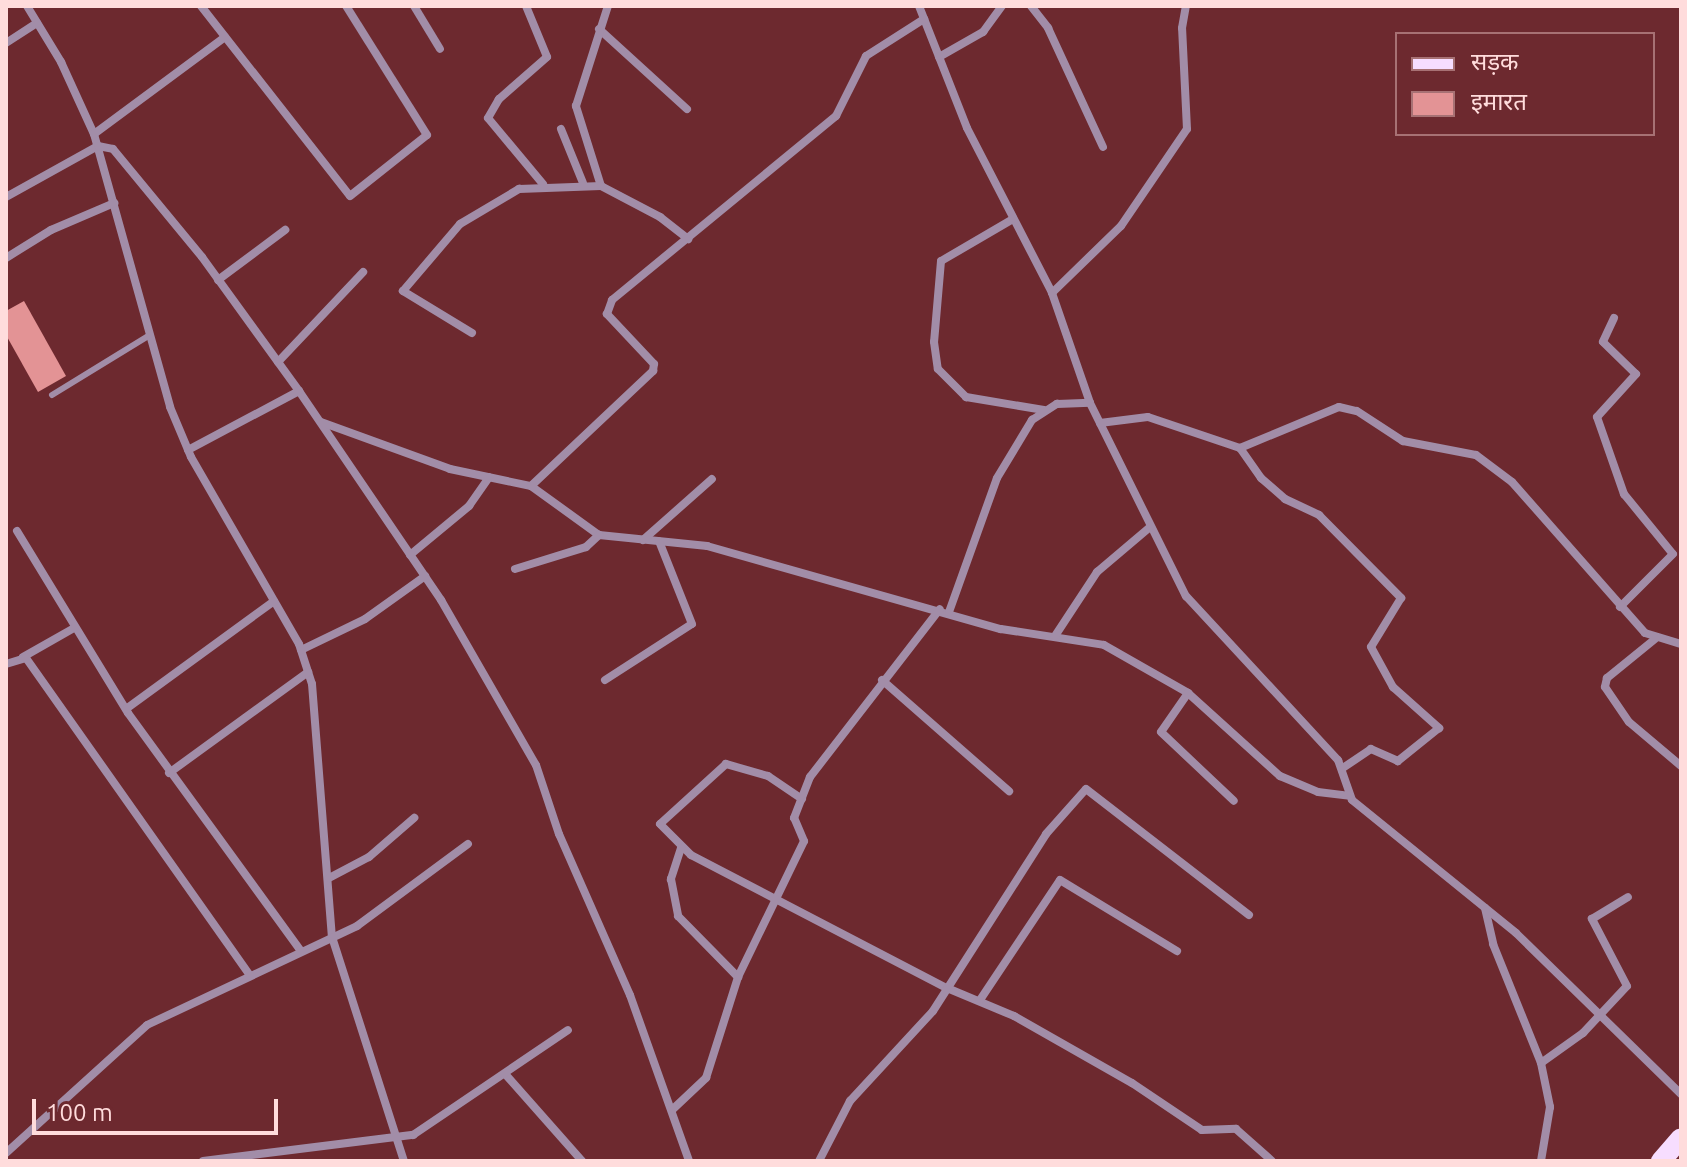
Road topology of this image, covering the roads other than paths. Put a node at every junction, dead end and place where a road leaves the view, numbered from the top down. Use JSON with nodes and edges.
{"nodes":[{"id":1,"x":27,"y":6,"type":"edge"},
{"id":2,"x":202,"y":6,"type":"edge"},
{"id":3,"x":346,"y":6,"type":"edge"},
{"id":4,"x":414,"y":6,"type":"edge"},
{"id":5,"x":526,"y":6,"type":"edge"},
{"id":6,"x":608,"y":6,"type":"edge"},
{"id":7,"x":919,"y":6,"type":"edge"},
{"id":8,"x":1002,"y":6,"type":"edge"},
{"id":9,"x":1031,"y":6,"type":"edge"},
{"id":10,"x":1186,"y":6,"type":"edge"},
{"id":11,"x":924,"y":19,"type":"junction"},
{"id":12,"x":37,"y":23,"type":"junction"},
{"id":13,"x":599,"y":29,"type":"junction"},
{"id":14,"x":225,"y":37,"type":"junction"},
{"id":15,"x":6,"y":43,"type":"edge"},
{"id":16,"x":440,"y":49,"type":"dead end"},
{"id":17,"x":939,"y":57,"type":"junction"},
{"id":18,"x":687,"y":109,"type":"dead end"},
{"id":19,"x":561,"y":129,"type":"dead end"},
{"id":20,"x":94,"y":134,"type":"junction"},
{"id":21,"x":98,"y":146,"type":"junction"},
{"id":22,"x":1103,"y":147,"type":"dead end"},
{"id":23,"x":583,"y":183,"type":"junction"},
{"id":24,"x":543,"y":184,"type":"junction"},
{"id":25,"x":601,"y":186,"type":"junction"},
{"id":26,"x":6,"y":197,"type":"edge"},
{"id":27,"x":114,"y":203,"type":"junction"},
{"id":28,"x":1013,"y":219,"type":"junction"},
{"id":29,"x":285,"y":230,"type":"dead end"},
{"id":30,"x":688,"y":239,"type":"junction"},
{"id":31,"x":6,"y":258,"type":"edge"},
{"id":32,"x":363,"y":272,"type":"dead end"},
{"id":33,"x":218,"y":280,"type":"junction"},
{"id":34,"x":1052,"y":293,"type":"junction"},
{"id":35,"x":1614,"y":318,"type":"dead end"},
{"id":36,"x":472,"y":333,"type":"dead end"},
{"id":37,"x":150,"y":335,"type":"junction"},
{"id":38,"x":278,"y":362,"type":"junction"},
{"id":39,"x":299,"y":391,"type":"junction"},
{"id":40,"x":52,"y":395,"type":"dead end"},
{"id":41,"x":1090,"y":403,"type":"junction"},
{"id":42,"x":1044,"y":410,"type":"junction"},
{"id":43,"x":320,"y":421,"type":"junction"},
{"id":44,"x":1100,"y":423,"type":"junction"},
{"id":45,"x":1240,"y":448,"type":"junction"},
{"id":46,"x":188,"y":450,"type":"junction"},
{"id":47,"x":489,"y":477,"type":"junction"},
{"id":48,"x":712,"y":479,"type":"dead end"},
{"id":49,"x":531,"y":486,"type":"junction"},
{"id":50,"x":1150,"y":527,"type":"junction"},
{"id":51,"x":17,"y":531,"type":"dead end"},
{"id":52,"x":599,"y":535,"type":"junction"},
{"id":53,"x":643,"y":540,"type":"junction"},
{"id":54,"x":659,"y":541,"type":"junction"},
{"id":55,"x":410,"y":555,"type":"junction"},
{"id":56,"x":515,"y":569,"type":"dead end"},
{"id":57,"x":425,"y":576,"type":"junction"},
{"id":58,"x":274,"y":601,"type":"junction"},
{"id":59,"x":1620,"y":607,"type":"junction"},
{"id":60,"x":944,"y":611,"type":"junction"},
{"id":61,"x":74,"y":628,"type":"junction"},
{"id":62,"x":1055,"y":636,"type":"junction"},
{"id":63,"x":1655,"y":639,"type":"junction"},
{"id":64,"x":1681,"y":644,"type":"edge"},
{"id":65,"x":301,"y":650,"type":"junction"},
{"id":66,"x":23,"y":657,"type":"junction"},
{"id":67,"x":6,"y":664,"type":"edge"},
{"id":68,"x":308,"y":672,"type":"junction"},
{"id":69,"x":605,"y":680,"type":"dead end"},
{"id":70,"x":882,"y":680,"type":"junction"},
{"id":71,"x":1188,"y":693,"type":"junction"},
{"id":72,"x":126,"y":709,"type":"junction"},
{"id":73,"x":1681,"y":766,"type":"edge"},
{"id":74,"x":1343,"y":768,"type":"junction"},
{"id":75,"x":169,"y":773,"type":"junction"},
{"id":76,"x":1009,"y":791,"type":"dead end"},
{"id":77,"x":1350,"y":796,"type":"junction"},
{"id":78,"x":802,"y":799,"type":"junction"},
{"id":79,"x":1234,"y":801,"type":"dead end"},
{"id":80,"x":414,"y":818,"type":"dead end"},
{"id":81,"x":468,"y":844,"type":"dead end"},
{"id":82,"x":681,"y":848,"type":"junction"},
{"id":83,"x":329,"y":878,"type":"junction"},
{"id":84,"x":776,"y":897,"type":"junction"},
{"id":85,"x":1628,"y":897,"type":"dead end"},
{"id":86,"x":1485,"y":908,"type":"junction"},
{"id":87,"x":1249,"y":915,"type":"dead end"},
{"id":88,"x":332,"y":937,"type":"junction"},
{"id":89,"x":301,"y":951,"type":"junction"},
{"id":90,"x":1177,"y":951,"type":"dead end"},
{"id":91,"x":250,"y":975,"type":"junction"},
{"id":92,"x":738,"y":977,"type":"junction"},
{"id":93,"x":947,"y":988,"type":"junction"},
{"id":94,"x":980,"y":1000,"type":"junction"},
{"id":95,"x":1602,"y":1015,"type":"junction"},
{"id":96,"x":568,"y":1030,"type":"dead end"},
{"id":97,"x":1541,"y":1063,"type":"junction"},
{"id":98,"x":506,"y":1075,"type":"junction"},
{"id":99,"x":1681,"y":1094,"type":"edge"},
{"id":100,"x":672,"y":1110,"type":"junction"},
{"id":101,"x":1681,"y":1138,"type":"edge"},
{"id":102,"x":395,"y":1140,"type":"junction"},
{"id":103,"x":6,"y":1153,"type":"edge"},
{"id":104,"x":203,"y":1161,"type":"edge"},
{"id":105,"x":404,"y":1161,"type":"edge"},
{"id":106,"x":582,"y":1161,"type":"edge"},
{"id":107,"x":689,"y":1161,"type":"edge"},
{"id":108,"x":819,"y":1161,"type":"edge"},
{"id":109,"x":1272,"y":1161,"type":"edge"},
{"id":110,"x":1541,"y":1161,"type":"edge"},
{"id":111,"x":1661,"y":1161,"type":"edge"}],
"edges":[{"from":1,"to":12,"type":"street"},
{"from":2,"to":14,"type":"street"},
{"from":3,"to":14,"type":"street"},
{"from":4,"to":16,"type":"street"},
{"from":5,"to":24,"type":"street"},
{"from":6,"to":13,"type":"street"},
{"from":7,"to":11,"type":"street"},
{"from":8,"to":17,"type":"street"},
{"from":9,"to":22,"type":"street"},
{"from":10,"to":34,"type":"street"},
{"from":11,"to":17,"type":"street"},
{"from":11,"to":30,"type":"street"},
{"from":12,"to":15,"type":"street"},
{"from":12,"to":20,"type":"street"},
{"from":13,"to":18,"type":"street"},
{"from":13,"to":25,"type":"street"},
{"from":14,"to":20,"type":"street"},
{"from":17,"to":28,"type":"street"},
{"from":19,"to":23,"type":"street"},
{"from":20,"to":21,"type":"street"},
{"from":21,"to":26,"type":"street"},
{"from":21,"to":27,"type":"street"},
{"from":21,"to":33,"type":"street"},
{"from":23,"to":24,"type":"street"},
{"from":23,"to":25,"type":"street"},
{"from":24,"to":36,"type":"street"},
{"from":25,"to":30,"type":"street"},
{"from":27,"to":31,"type":"street"},
{"from":27,"to":37,"type":"street"},
{"from":28,"to":34,"type":"street"},
{"from":28,"to":42,"type":"street"},
{"from":29,"to":33,"type":"street"},
{"from":30,"to":49,"type":"street"},
{"from":32,"to":38,"type":"street"},
{"from":33,"to":38,"type":"street"},
{"from":34,"to":41,"type":"street"},
{"from":35,"to":59,"type":"street"},
{"from":37,"to":40,"type":"lane"},
{"from":37,"to":46,"type":"street"},
{"from":38,"to":39,"type":"street"},
{"from":39,"to":43,"type":"street"},
{"from":39,"to":46,"type":"street"},
{"from":41,"to":42,"type":"street"},
{"from":41,"to":44,"type":"street"},
{"from":42,"to":60,"type":"street"},
{"from":43,"to":47,"type":"street"},
{"from":43,"to":55,"type":"street"},
{"from":44,"to":45,"type":"street"},
{"from":44,"to":50,"type":"street"},
{"from":45,"to":59,"type":"street"},
{"from":45,"to":74,"type":"street"},
{"from":46,"to":58,"type":"street"},
{"from":47,"to":49,"type":"street"},
{"from":47,"to":55,"type":"street"},
{"from":48,"to":53,"type":"street"},
{"from":49,"to":52,"type":"street"},
{"from":50,"to":62,"type":"street"},
{"from":50,"to":74,"type":"street"},
{"from":51,"to":61,"type":"street"},
{"from":52,"to":53,"type":"street"},
{"from":52,"to":56,"type":"street"},
{"from":53,"to":54,"type":"street"},
{"from":54,"to":60,"type":"street"},
{"from":54,"to":69,"type":"street"},
{"from":55,"to":57,"type":"street"},
{"from":57,"to":65,"type":"street"},
{"from":57,"to":100,"type":"street"},
{"from":58,"to":65,"type":"street"},
{"from":58,"to":72,"type":"street"},
{"from":59,"to":63,"type":"street"},
{"from":60,"to":62,"type":"street"},
{"from":60,"to":70,"type":"street"},
{"from":61,"to":66,"type":"street"},
{"from":61,"to":72,"type":"street"},
{"from":62,"to":71,"type":"street"},
{"from":63,"to":64,"type":"street"},
{"from":63,"to":73,"type":"street"},
{"from":65,"to":68,"type":"street"},
{"from":66,"to":67,"type":"street"},
{"from":66,"to":91,"type":"street"},
{"from":68,"to":75,"type":"street"},
{"from":68,"to":83,"type":"street"},
{"from":70,"to":76,"type":"street"},
{"from":70,"to":78,"type":"street"},
{"from":71,"to":77,"type":"street"},
{"from":71,"to":79,"type":"street"},
{"from":72,"to":75,"type":"street"},
{"from":74,"to":77,"type":"street"},
{"from":75,"to":89,"type":"street"},
{"from":77,"to":86,"type":"street"},
{"from":78,"to":82,"type":"street"},
{"from":78,"to":84,"type":"street"},
{"from":80,"to":83,"type":"street"},
{"from":81,"to":88,"type":"street"},
{"from":82,"to":84,"type":"street"},
{"from":82,"to":92,"type":"street"},
{"from":83,"to":88,"type":"street"},
{"from":84,"to":92,"type":"street"},
{"from":84,"to":93,"type":"street"},
{"from":85,"to":95,"type":"street"},
{"from":86,"to":95,"type":"street"},
{"from":86,"to":97,"type":"street"},
{"from":87,"to":93,"type":"street"},
{"from":88,"to":89,"type":"street"},
{"from":88,"to":102,"type":"street"},
{"from":89,"to":91,"type":"street"},
{"from":90,"to":94,"type":"street"},
{"from":91,"to":103,"type":"street"},
{"from":92,"to":100,"type":"street"},
{"from":93,"to":94,"type":"street"},
{"from":93,"to":108,"type":"street"},
{"from":94,"to":109,"type":"street"},
{"from":95,"to":97,"type":"street"},
{"from":95,"to":99,"type":"street"},
{"from":96,"to":98,"type":"street"},
{"from":97,"to":110,"type":"street"},
{"from":98,"to":102,"type":"street"},
{"from":98,"to":106,"type":"street"},
{"from":100,"to":107,"type":"street"},
{"from":101,"to":111,"type":"main road"},
{"from":102,"to":104,"type":"street"},
{"from":102,"to":105,"type":"street"}]}
